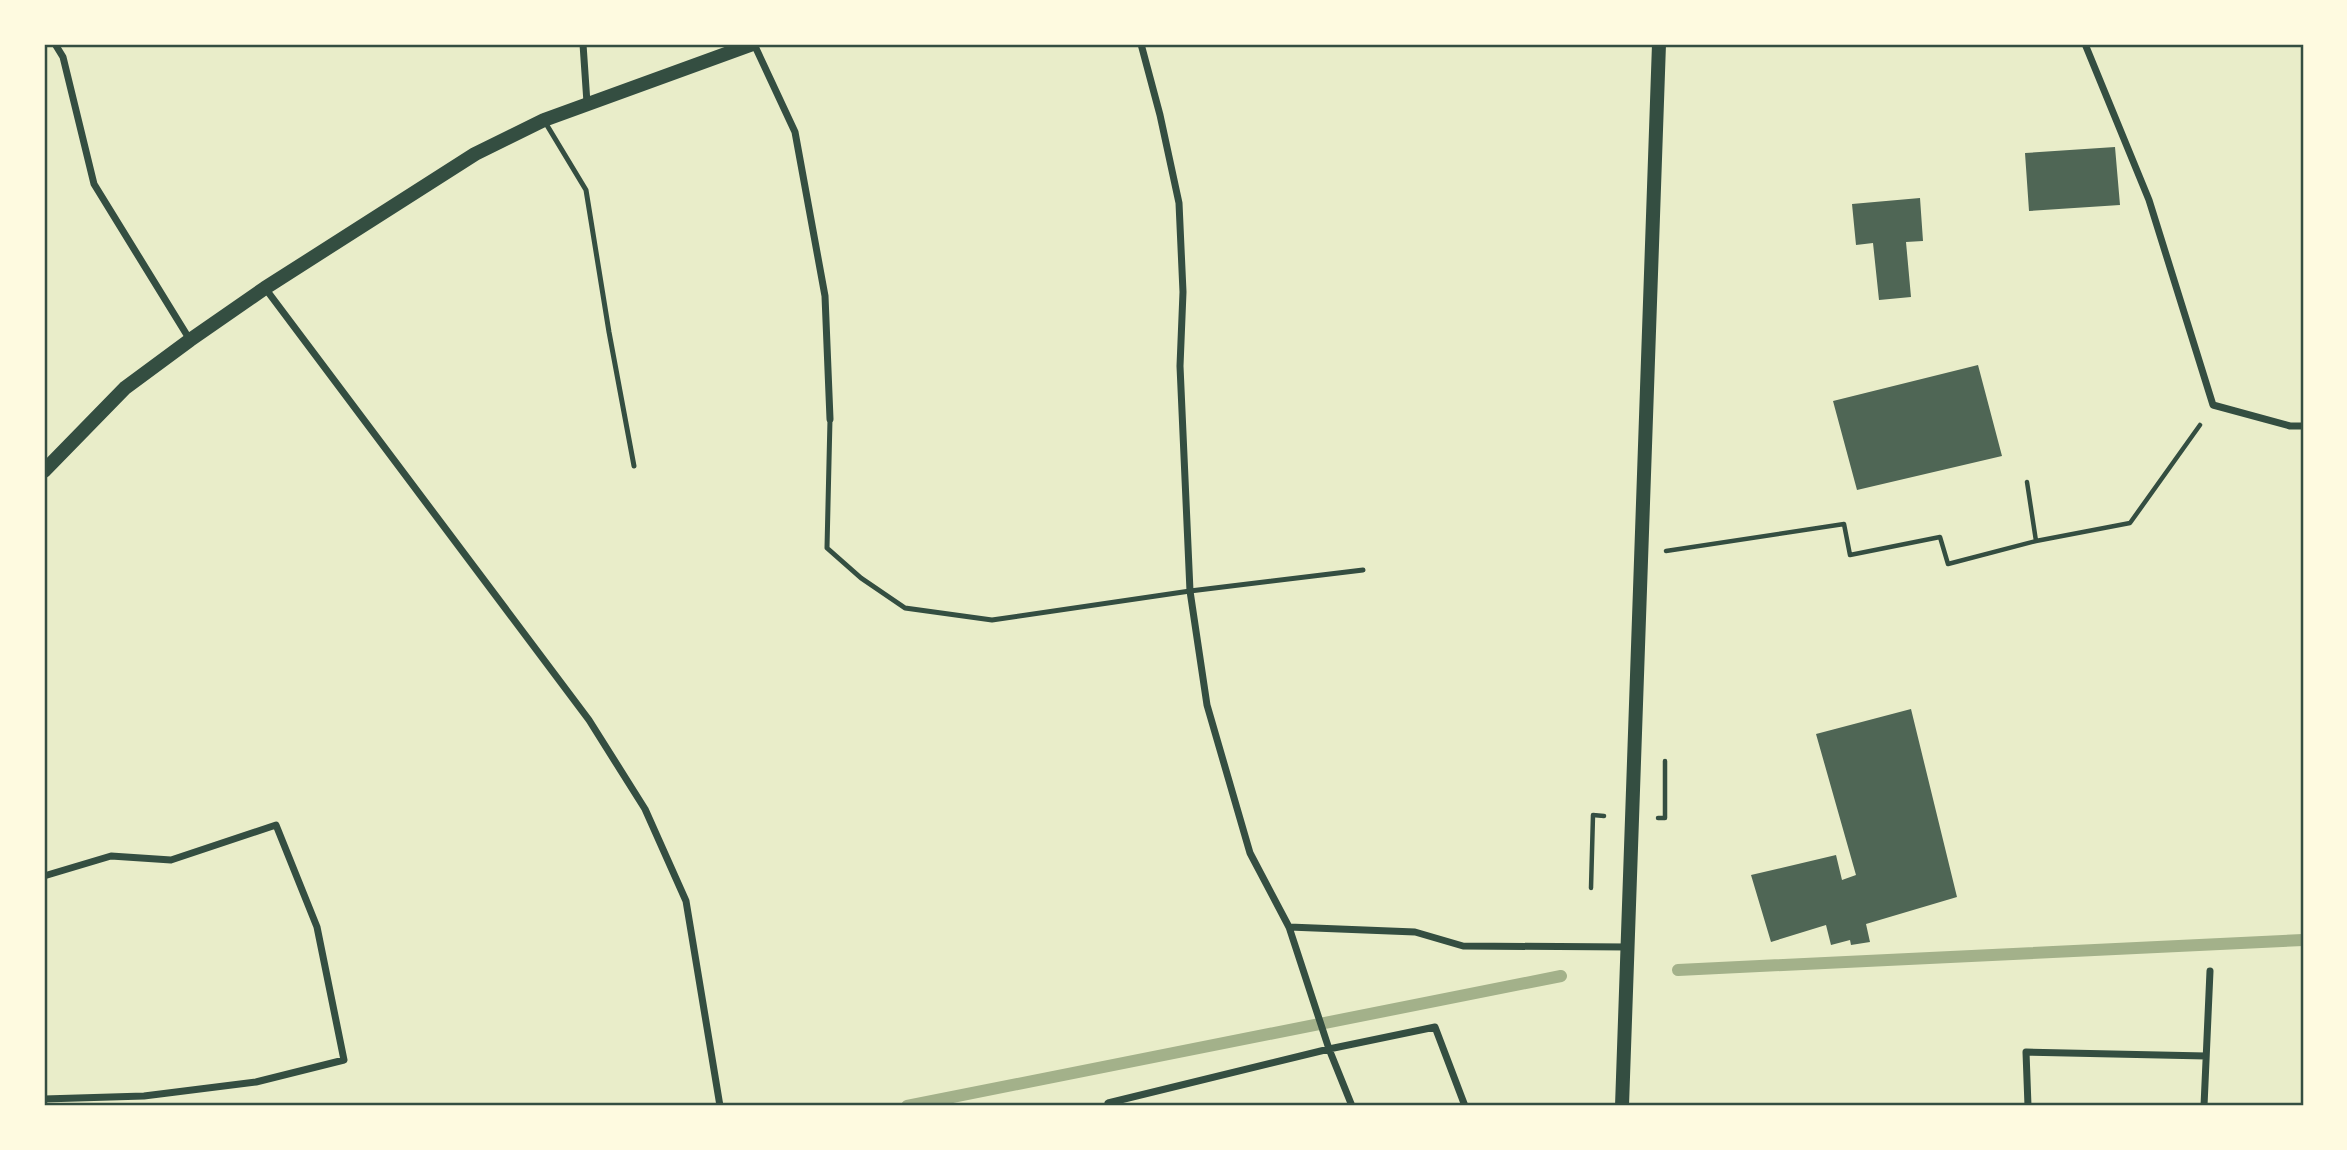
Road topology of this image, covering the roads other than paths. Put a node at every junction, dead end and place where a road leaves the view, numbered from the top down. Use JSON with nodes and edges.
{"nodes":[{"id":1,"x":55,"y":44,"type":"edge"},
{"id":2,"x":583,"y":44,"type":"edge"},
{"id":3,"x":753,"y":44,"type":"edge"},
{"id":4,"x":1141,"y":44,"type":"edge"},
{"id":5,"x":1659,"y":44,"type":"edge"},
{"id":6,"x":2085,"y":44,"type":"edge"},
{"id":7,"x":587,"y":103,"type":"junction"},
{"id":8,"x":544,"y":120,"type":"junction"},
{"id":9,"x":265,"y":288,"type":"junction"},
{"id":10,"x":190,"y":340,"type":"junction"},
{"id":11,"x":830,"y":419,"type":"joint"},
{"id":12,"x":2303,"y":426,"type":"edge"},
{"id":13,"x":634,"y":466,"type":"dead end"},
{"id":14,"x":44,"y":471,"type":"edge"},
{"id":15,"x":1363,"y":570,"type":"dead end"},
{"id":16,"x":1190,"y":591,"type":"junction"},
{"id":17,"x":44,"y":876,"type":"edge"},
{"id":18,"x":1289,"y":927,"type":"junction"},
{"id":19,"x":1628,"y":947,"type":"junction"},
{"id":20,"x":2210,"y":971,"type":"dead end"},
{"id":21,"x":1329,"y":1049,"type":"junction"},
{"id":22,"x":2206,"y":1056,"type":"junction"},
{"id":23,"x":44,"y":1099,"type":"edge"},
{"id":24,"x":720,"y":1106,"type":"edge"},
{"id":25,"x":1109,"y":1106,"type":"edge"},
{"id":26,"x":1352,"y":1106,"type":"edge"},
{"id":27,"x":1465,"y":1106,"type":"edge"},
{"id":28,"x":1622,"y":1106,"type":"edge"},
{"id":29,"x":2028,"y":1106,"type":"edge"},
{"id":30,"x":2204,"y":1106,"type":"edge"}],
"edges":[{"from":1,"to":10,"type":"street"},
{"from":2,"to":7,"type":"street"},
{"from":3,"to":7,"type":"main road"},
{"from":3,"to":11,"type":"street"},
{"from":4,"to":16,"type":"street"},
{"from":5,"to":19,"type":"main road"},
{"from":6,"to":12,"type":"street"},
{"from":7,"to":8,"type":"main road"},
{"from":8,"to":9,"type":"main road"},
{"from":8,"to":13,"type":"lane"},
{"from":9,"to":10,"type":"main road"},
{"from":9,"to":24,"type":"street"},
{"from":10,"to":14,"type":"main road"},
{"from":11,"to":16,"type":"lane"},
{"from":15,"to":16,"type":"lane"},
{"from":16,"to":18,"type":"street"},
{"from":17,"to":23,"type":"street"},
{"from":18,"to":19,"type":"street"},
{"from":18,"to":21,"type":"street"},
{"from":19,"to":28,"type":"main road"},
{"from":20,"to":22,"type":"street"},
{"from":21,"to":25,"type":"street"},
{"from":21,"to":26,"type":"street"},
{"from":21,"to":27,"type":"street"},
{"from":22,"to":29,"type":"street"},
{"from":22,"to":30,"type":"street"}]}
